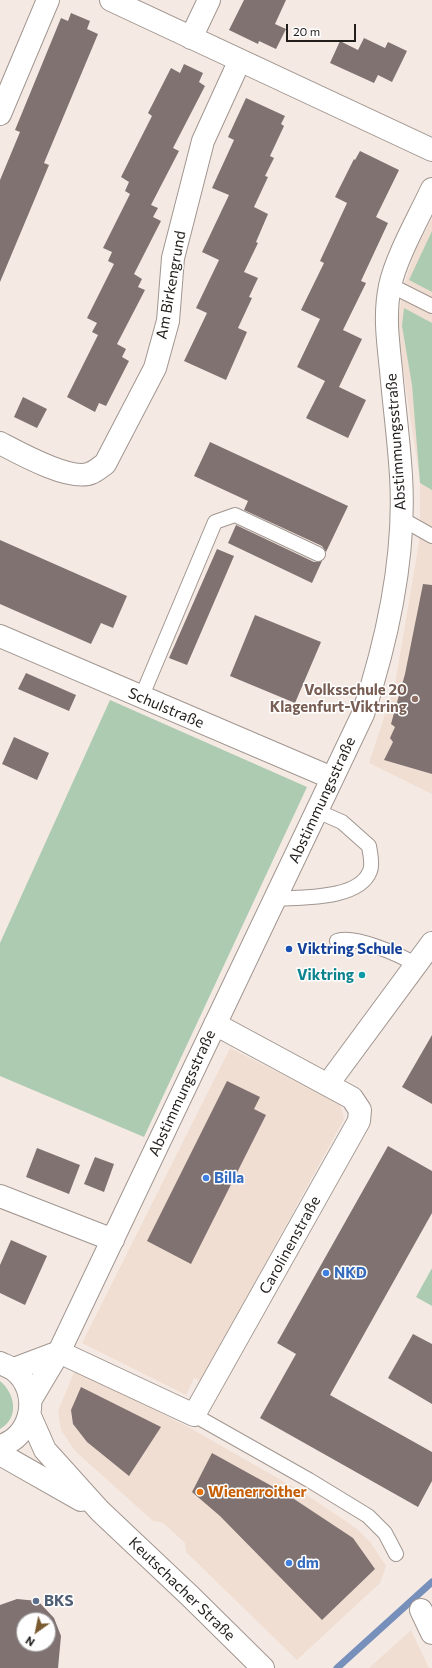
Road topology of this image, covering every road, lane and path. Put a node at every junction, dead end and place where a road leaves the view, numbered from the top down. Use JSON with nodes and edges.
{"nodes":[{"id":1,"x":48,"y":0,"type":"edge"},
{"id":2,"x":111,"y":0,"type":"edge"},
{"id":3,"x":209,"y":0,"type":"edge"},
{"id":4,"x":191,"y":38,"type":"junction"},
{"id":5,"x":239,"y":62,"type":"junction"},
{"id":6,"x":0,"y":114,"type":"edge"},
{"id":7,"x":432,"y":150,"type":"edge"},
{"id":8,"x":432,"y":189,"type":"edge"},
{"id":9,"x":390,"y":285,"type":"junction"},
{"id":10,"x":432,"y":306,"type":"edge"},
{"id":11,"x":0,"y":443,"type":"edge"},
{"id":12,"x":402,"y":520,"type":"junction"},
{"id":13,"x":432,"y":536,"type":"edge"},
{"id":14,"x":318,"y":554,"type":"dead end"},
{"id":15,"x":0,"y":636,"type":"edge"},
{"id":16,"x":141,"y":698,"type":"junction"},
{"id":17,"x":332,"y":778,"type":"junction"},
{"id":18,"x":317,"y":811,"type":"junction"},
{"id":19,"x":275,"y":899,"type":"junction"},
{"id":20,"x":337,"y":941,"type":"dead end"},
{"id":21,"x":432,"y":943,"type":"edge"},
{"id":22,"x":415,"y":964,"type":"junction"},
{"id":23,"x":215,"y":1024,"type":"junction"},
{"id":24,"x":328,"y":1084,"type":"junction"},
{"id":25,"x":0,"y":1196,"type":"edge"},
{"id":26,"x":113,"y":1240,"type":"junction"},
{"id":27,"x":59,"y":1352,"type":"junction"},
{"id":28,"x":7,"y":1366,"type":"edge"},
{"id":29,"x":31,"y":1407,"type":"junction"},
{"id":30,"x":194,"y":1415,"type":"junction"},
{"id":31,"x":0,"y":1446,"type":"edge"},
{"id":32,"x":0,"y":1454,"type":"edge"},
{"id":33,"x":100,"y":1511,"type":"junction"},
{"id":34,"x":396,"y":1554,"type":"dead end"},
{"id":35,"x":421,"y":1610,"type":"dead end"},
{"id":36,"x":432,"y":1633,"type":"edge"},
{"id":37,"x":263,"y":1668,"type":"edge"}],
"edges":[{"from":1,"to":6,"type":"street"},
{"from":2,"to":4,"type":"street"},
{"from":3,"to":4,"type":"street"},
{"from":4,"to":5,"type":"street"},
{"from":5,"to":7,"type":"street"},
{"from":5,"to":11,"type":"street","name":"Am Birkengrund"},
{"from":8,"to":9,"type":"street","name":"Abstimmungsstraße"},
{"from":9,"to":10,"type":"lane"},
{"from":9,"to":12,"type":"street","name":"Abstimmungsstraße"},
{"from":12,"to":13,"type":"lane"},
{"from":12,"to":17,"type":"street","name":"Abstimmungsstraße"},
{"from":14,"to":16,"type":"lane"},
{"from":15,"to":16,"type":"street","name":"Schulstraße"},
{"from":16,"to":17,"type":"street","name":"Schulstraße"},
{"from":17,"to":18,"type":"street","name":"Abstimmungsstraße"},
{"from":18,"to":19,"type":"street","name":"Abstimmungsstraße"},
{"from":18,"to":19,"type":"lane"},
{"from":19,"to":23,"type":"street","name":"Abstimmungsstraße"},
{"from":20,"to":22,"type":"lane"},
{"from":21,"to":22,"type":"street"},
{"from":22,"to":24,"type":"street"},
{"from":23,"to":24,"type":"street","name":"Carolinenstraße"},
{"from":23,"to":26,"type":"street","name":"Abstimmungsstraße"},
{"from":24,"to":30,"type":"street","name":"Carolinenstraße"},
{"from":25,"to":26,"type":"street"},
{"from":26,"to":27,"type":"street","name":"Abstimmungsstraße"},
{"from":27,"to":28,"type":"street"},
{"from":27,"to":29,"type":"street","name":"Abstimmungsstraße"},
{"from":27,"to":30,"type":"street"},
{"from":28,"to":29,"type":"street","name":"Keutschacher Straße"},
{"from":29,"to":31,"type":"street"},
{"from":29,"to":33,"type":"street","name":"Keutschacher Straße"},
{"from":30,"to":34,"type":"lane"},
{"from":32,"to":33,"type":"street","name":"Keutschacher Straße"},
{"from":33,"to":37,"type":"street","name":"Keutschacher Straße"},
{"from":35,"to":36,"type":"street"}]}
